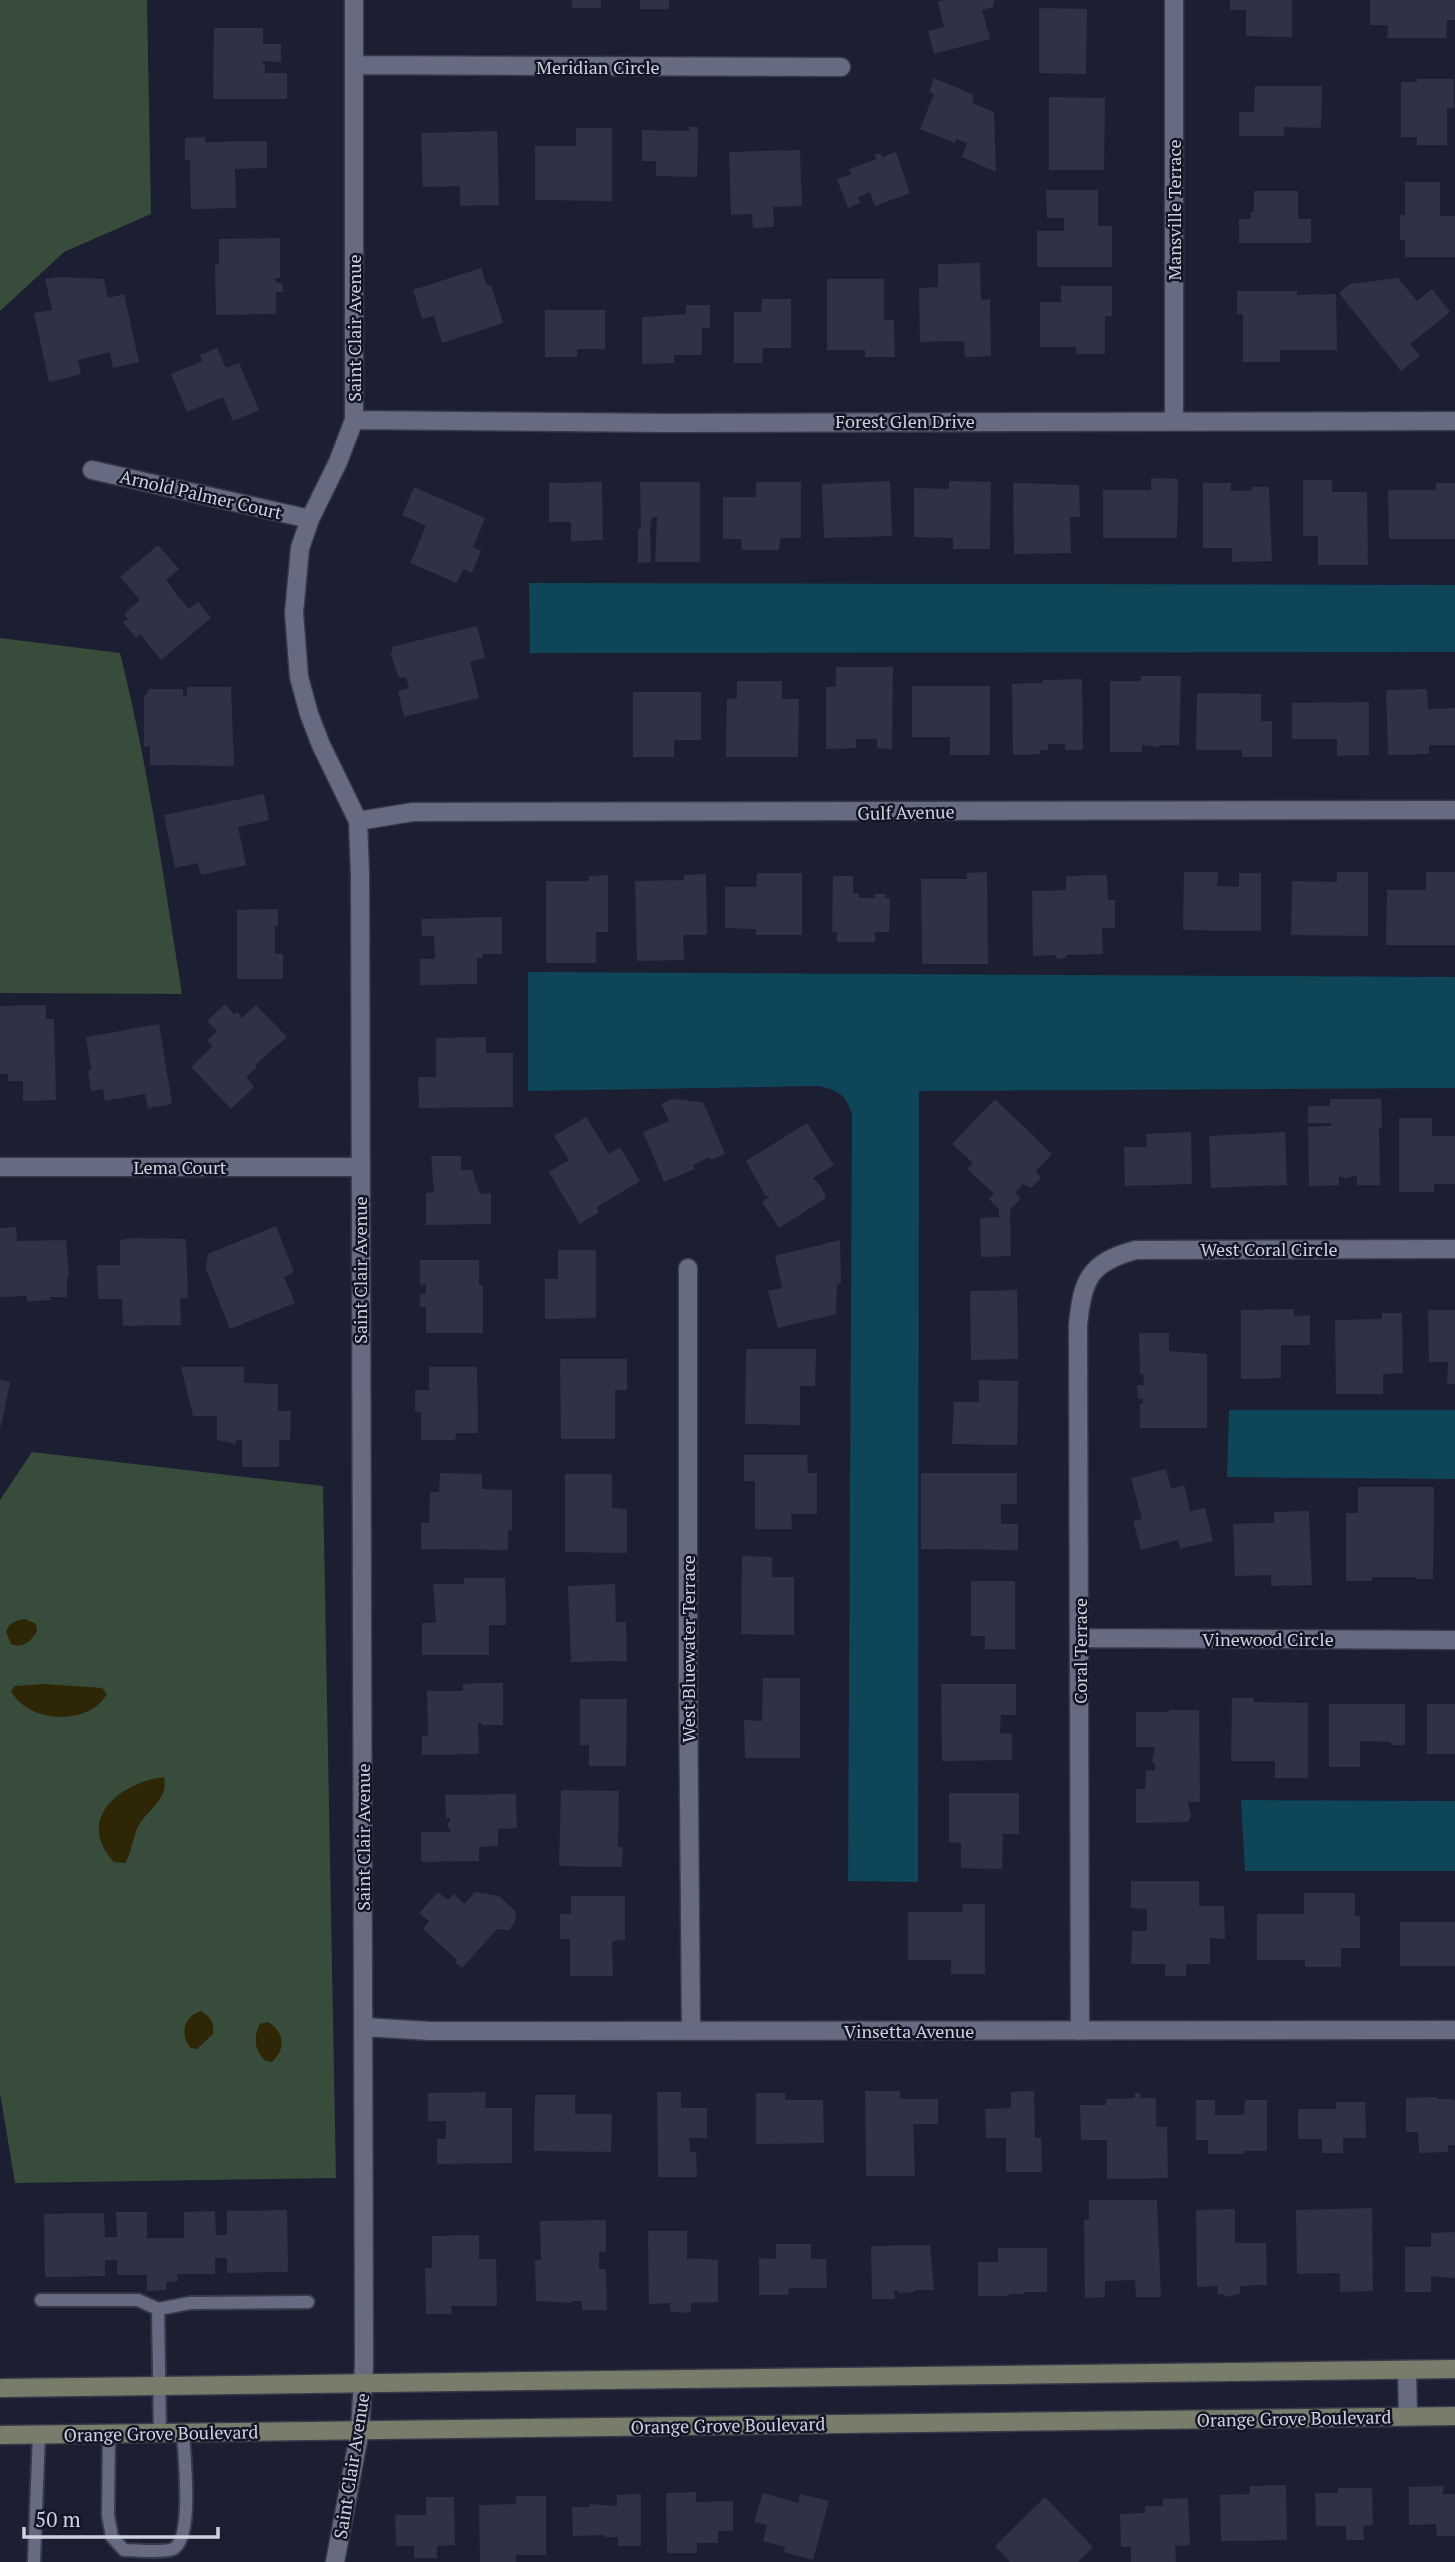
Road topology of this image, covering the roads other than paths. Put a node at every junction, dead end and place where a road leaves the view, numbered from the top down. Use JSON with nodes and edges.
{"nodes":[{"id":1,"x":354,"y":0,"type":"edge"},
{"id":2,"x":1174,"y":0,"type":"edge"},
{"id":3,"x":354,"y":65,"type":"junction"},
{"id":4,"x":841,"y":67,"type":"dead end"},
{"id":5,"x":354,"y":420,"type":"junction"},
{"id":6,"x":1174,"y":421,"type":"junction"},
{"id":7,"x":1455,"y":421,"type":"edge"},
{"id":8,"x":92,"y":470,"type":"dead end"},
{"id":9,"x":310,"y":519,"type":"junction"},
{"id":10,"x":1455,"y":810,"type":"edge"},
{"id":11,"x":358,"y":821,"type":"junction"},
{"id":12,"x":0,"y":1167,"type":"edge"},
{"id":13,"x":359,"y":1167,"type":"junction"},
{"id":14,"x":1455,"y":1249,"type":"edge"},
{"id":15,"x":688,"y":1268,"type":"dead end"},
{"id":16,"x":1090,"y":1274,"type":"joint"},
{"id":17,"x":1080,"y":1638,"type":"junction"},
{"id":18,"x":1455,"y":1640,"type":"edge"},
{"id":19,"x":364,"y":2026,"type":"junction"},
{"id":20,"x":691,"y":2030,"type":"junction"},
{"id":21,"x":1455,"y":2030,"type":"edge"},
{"id":22,"x":1080,"y":2031,"type":"junction"},
{"id":23,"x":41,"y":2300,"type":"dead end"},
{"id":24,"x":308,"y":2302,"type":"dead end"},
{"id":25,"x":158,"y":2309,"type":"junction"},
{"id":26,"x":1455,"y":2369,"type":"edge"},
{"id":27,"x":1408,"y":2370,"type":"junction"},
{"id":28,"x":364,"y":2383,"type":"junction"},
{"id":29,"x":159,"y":2386,"type":"junction"},
{"id":30,"x":0,"y":2388,"type":"edge"},
{"id":31,"x":1408,"y":2416,"type":"junction"},
{"id":32,"x":1455,"y":2416,"type":"edge"},
{"id":33,"x":360,"y":2430,"type":"junction"},
{"id":34,"x":160,"y":2433,"type":"junction"},
{"id":35,"x":183,"y":2433,"type":"junction"},
{"id":36,"x":39,"y":2434,"type":"junction"},
{"id":37,"x":109,"y":2434,"type":"junction"},
{"id":38,"x":0,"y":2435,"type":"edge"},
{"id":39,"x":34,"y":2562,"type":"edge"},
{"id":40,"x":335,"y":2562,"type":"edge"}],
"edges":[{"from":1,"to":3,"type":"street","name":"Saint Clair Avenue"},
{"from":2,"to":6,"type":"street","name":"Mansville Terrace"},
{"from":3,"to":4,"type":"street","name":"Meridian Circle"},
{"from":3,"to":5,"type":"street","name":"Saint Clair Avenue"},
{"from":5,"to":6,"type":"street","name":"Forest Glen Drive"},
{"from":5,"to":9,"type":"street","name":"Saint Clair Avenue"},
{"from":6,"to":7,"type":"street","name":"Forest Glen Drive"},
{"from":8,"to":9,"type":"street","name":"Arnold Palmer Court"},
{"from":9,"to":11,"type":"street","name":"Saint Clair Avenue"},
{"from":10,"to":11,"type":"street","name":"Gulf Avenue"},
{"from":11,"to":13,"type":"street","name":"Saint Clair Avenue"},
{"from":12,"to":13,"type":"street","name":"Lema Court"},
{"from":13,"to":19,"type":"street","name":"Saint Clair Avenue"},
{"from":14,"to":16,"type":"street","name":"West Coral Circle"},
{"from":15,"to":20,"type":"street","name":"West Bluewater Terrace"},
{"from":16,"to":17,"type":"street","name":"Coral Terrace"},
{"from":17,"to":18,"type":"street","name":"Vinewood Circle"},
{"from":17,"to":22,"type":"street","name":"Coral Terrace"},
{"from":19,"to":20,"type":"street","name":"Vinsetta Avenue"},
{"from":19,"to":28,"type":"street","name":"Saint Clair Avenue"},
{"from":20,"to":22,"type":"street","name":"Vinsetta Avenue"},
{"from":21,"to":22,"type":"street","name":"Vinsetta Avenue"},
{"from":23,"to":25,"type":"lane"},
{"from":24,"to":25,"type":"lane"},
{"from":25,"to":29,"type":"lane"},
{"from":26,"to":27,"type":"street"},
{"from":27,"to":28,"type":"street"},
{"from":27,"to":31,"type":"street"},
{"from":28,"to":29,"type":"street"},
{"from":28,"to":33,"type":"street","name":"Saint Clair Avenue"},
{"from":29,"to":30,"type":"street"},
{"from":29,"to":34,"type":"lane"},
{"from":31,"to":32,"type":"street","name":"Orange Grove Boulevard"},
{"from":31,"to":33,"type":"street","name":"Orange Grove Boulevard"},
{"from":33,"to":35,"type":"street","name":"Orange Grove Boulevard"},
{"from":33,"to":40,"type":"street","name":"Saint Clair Avenue"},
{"from":34,"to":35,"type":"street","name":"Orange Grove Boulevard"},
{"from":34,"to":37,"type":"street","name":"Orange Grove Boulevard"},
{"from":35,"to":37,"type":"lane"},
{"from":36,"to":37,"type":"street","name":"Orange Grove Boulevard"},
{"from":36,"to":38,"type":"street","name":"Orange Grove Boulevard"},
{"from":36,"to":39,"type":"lane"}]}
